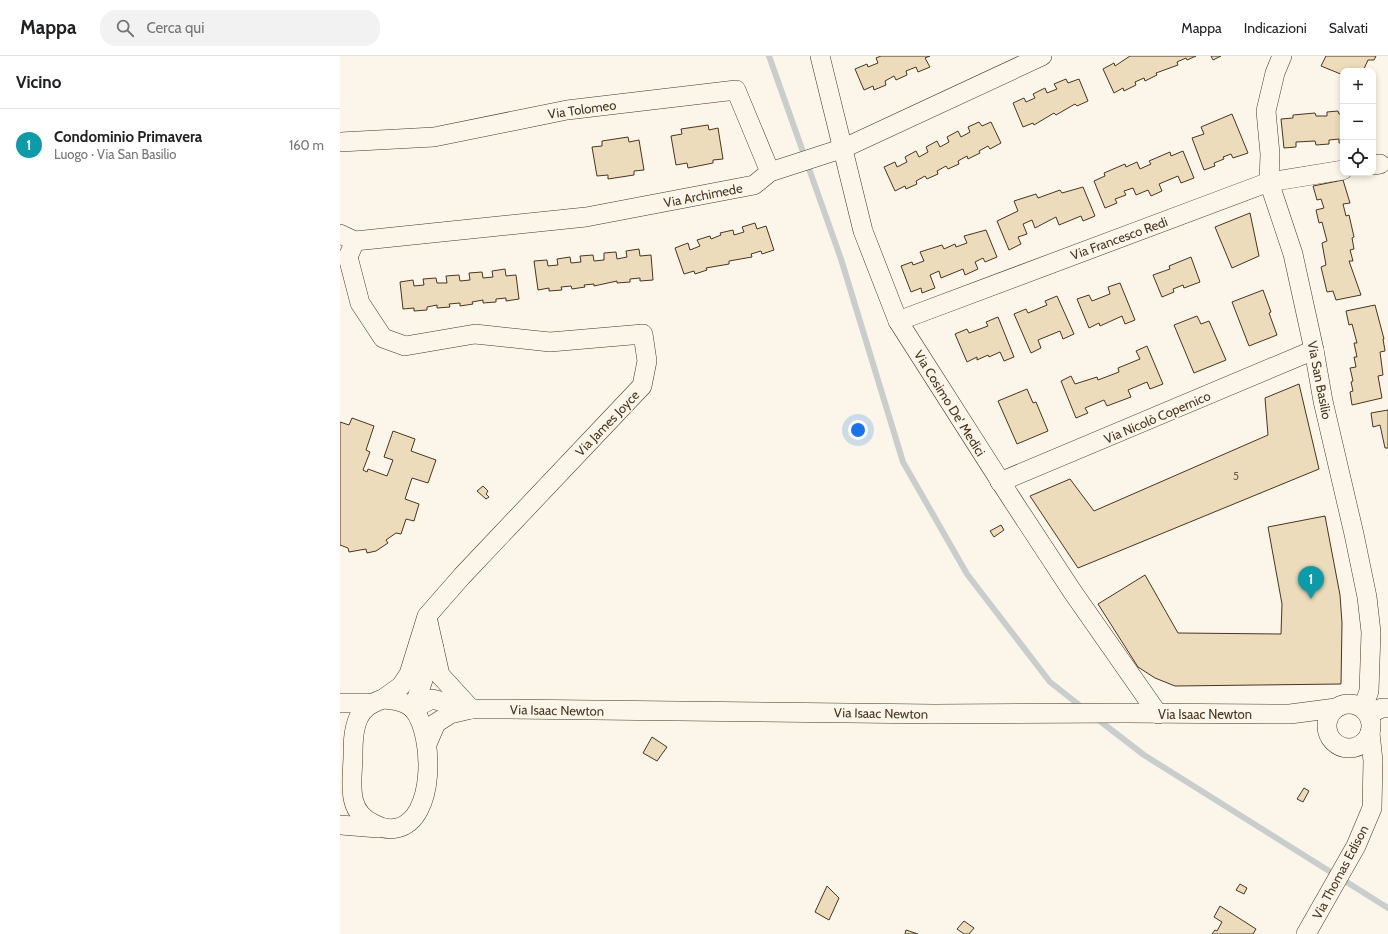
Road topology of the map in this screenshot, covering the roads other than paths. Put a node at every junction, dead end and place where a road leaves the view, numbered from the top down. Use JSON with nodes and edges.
{"nodes":[{"id":1,"x":820,"y":56,"type":"edge"},
{"id":2,"x":1042,"y":56,"type":"edge"},
{"id":3,"x":1282,"y":56,"type":"edge"},
{"id":4,"x":340,"y":142,"type":"edge"},
{"id":5,"x":844,"y":148,"type":"junction"},
{"id":6,"x":1340,"y":170,"type":"edge"},
{"id":7,"x":770,"y":172,"type":"junction"},
{"id":8,"x":1269,"y":182,"type":"junction"},
{"id":9,"x":346,"y":247,"type":"edge"},
{"id":10,"x":898,"y":321,"type":"junction"},
{"id":11,"x":1314,"y":350,"type":"junction"},
{"id":12,"x":1000,"y":482,"type":"junction"},
{"id":13,"x":427,"y":616,"type":"junction"},
{"id":14,"x":434,"y":648,"type":"junction"},
{"id":15,"x":376,"y":701,"type":"junction"},
{"id":16,"x":340,"y":703,"type":"edge"},
{"id":17,"x":471,"y":708,"type":"junction"},
{"id":18,"x":1336,"y":708,"type":"junction"},
{"id":19,"x":1388,"y":708,"type":"edge"},
{"id":20,"x":413,"y":709,"type":"junction"},
{"id":21,"x":1365,"y":711,"type":"junction"},
{"id":22,"x":1158,"y":714,"type":"junction"},
{"id":23,"x":1290,"y":714,"type":"junction"},
{"id":24,"x":1328,"y":730,"type":"junction"},
{"id":25,"x":1370,"y":733,"type":"junction"},
{"id":26,"x":427,"y":744,"type":"junction"},
{"id":27,"x":1354,"y":747,"type":"junction"},
{"id":28,"x":1373,"y":761,"type":"junction"},
{"id":29,"x":352,"y":802,"type":"junction"},
{"id":30,"x":340,"y":818,"type":"edge"},
{"id":31,"x":340,"y":825,"type":"edge"},
{"id":32,"x":384,"y":828,"type":"junction"},
{"id":33,"x":1306,"y":934,"type":"edge"}],
"edges":[{"from":1,"to":5,"type":"street","name":"Via Cosimo De' Medici"},
{"from":2,"to":5,"type":"street","name":"Via Archimede"},
{"from":3,"to":8,"type":"street","name":"Via San Basilio"},
{"from":4,"to":7,"type":"street","name":"Via Tolomeo"},
{"from":5,"to":7,"type":"street","name":"Via Archimede"},
{"from":5,"to":10,"type":"street","name":"Via Cosimo De' Medici"},
{"from":6,"to":8,"type":"street","name":"Via Francesco Redi"},
{"from":7,"to":9,"type":"street","name":"Via Archimede"},
{"from":8,"to":10,"type":"street","name":"Via Francesco Redi"},
{"from":8,"to":11,"type":"street","name":"Via San Basilio"},
{"from":9,"to":13,"type":"street","name":"Via James Joyce"},
{"from":10,"to":12,"type":"street","name":"Via Cosimo De' Medici"},
{"from":11,"to":12,"type":"street","name":"Via Nicolò Copernico"},
{"from":11,"to":21,"type":"street","name":"Via San Basilio"},
{"from":12,"to":22,"type":"street","name":"Via Cosimo De' Medici"},
{"from":13,"to":14,"type":"street"},
{"from":13,"to":15,"type":"street","name":"Via James Joyce"},
{"from":14,"to":17,"type":"street"},
{"from":14,"to":20,"type":"street"},
{"from":15,"to":16,"type":"street"},
{"from":15,"to":20,"type":"street"},
{"from":15,"to":29,"type":"street"},
{"from":17,"to":20,"type":"street","name":"Via Isaac Newton"},
{"from":17,"to":22,"type":"street","name":"Via Isaac Newton"},
{"from":17,"to":26,"type":"street","name":"Via Isaac Newton"},
{"from":18,"to":21,"type":"street"},
{"from":18,"to":23,"type":"street","name":"Via Isaac Newton"},
{"from":18,"to":24,"type":"street"},
{"from":19,"to":21,"type":"street"},
{"from":20,"to":26,"type":"street"},
{"from":21,"to":25,"type":"street"},
{"from":22,"to":23,"type":"street","name":"Via Isaac Newton"},
{"from":23,"to":24,"type":"street","name":"Via Isaac Newton"},
{"from":24,"to":27,"type":"street"},
{"from":25,"to":27,"type":"street"},
{"from":25,"to":28,"type":"street","name":"Via Thomas Edison"},
{"from":26,"to":32,"type":"street"},
{"from":27,"to":28,"type":"street"},
{"from":28,"to":33,"type":"street","name":"Via Thomas Edison"},
{"from":29,"to":30,"type":"street"},
{"from":29,"to":32,"type":"street"},
{"from":31,"to":32,"type":"street"}]}
